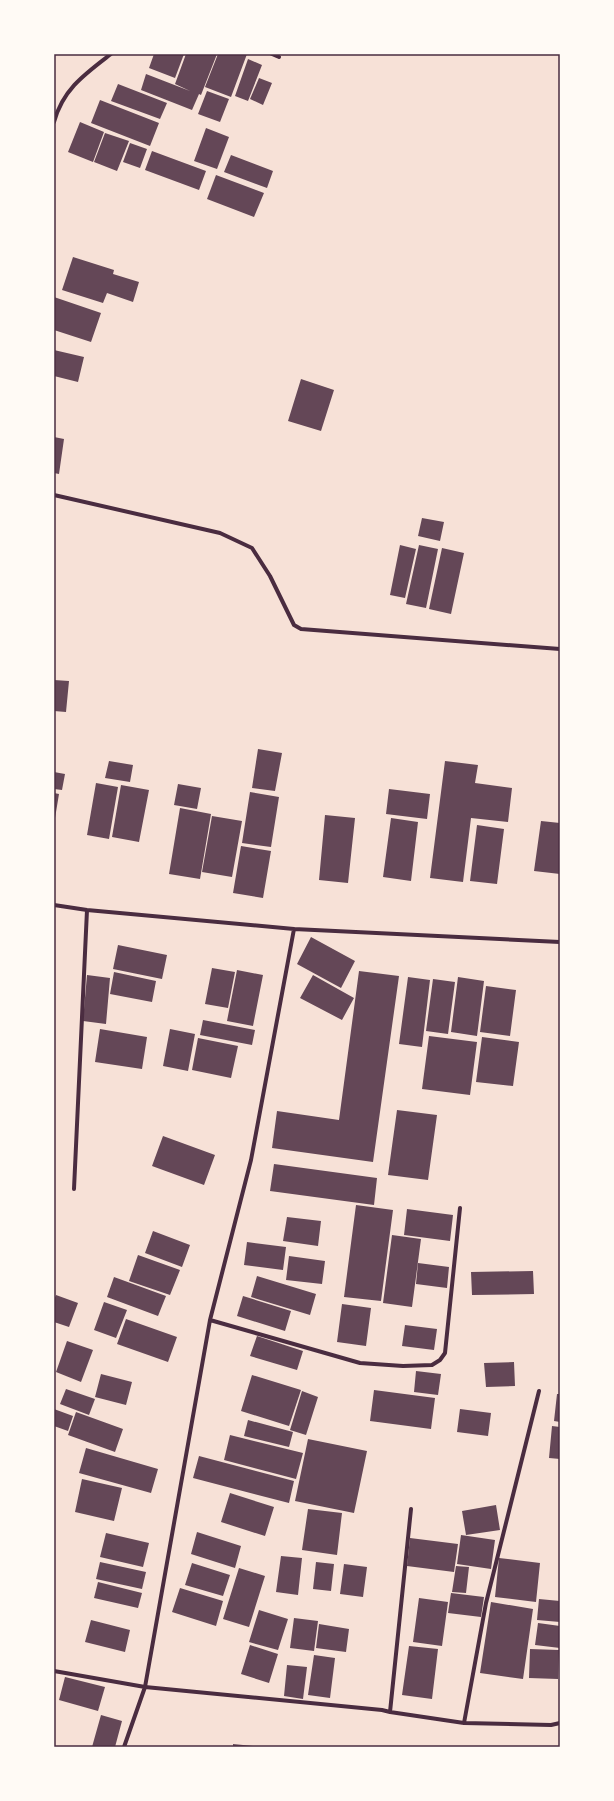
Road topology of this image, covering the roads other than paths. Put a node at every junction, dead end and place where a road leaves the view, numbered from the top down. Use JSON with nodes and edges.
{"nodes":[{"id":1,"x":110,"y":54,"type":"edge"},
{"id":2,"x":272,"y":54,"type":"edge"},
{"id":3,"x":279,"y":57,"type":"dead end"},
{"id":4,"x":54,"y":122,"type":"edge"},
{"id":5,"x":54,"y":495,"type":"edge"},
{"id":6,"x":560,"y":649,"type":"edge"},
{"id":7,"x":54,"y":905,"type":"edge"},
{"id":8,"x":87,"y":910,"type":"junction"},
{"id":9,"x":294,"y":929,"type":"junction"},
{"id":10,"x":560,"y":942,"type":"edge"},
{"id":11,"x":74,"y":1189,"type":"dead end"},
{"id":12,"x":460,"y":1208,"type":"dead end"},
{"id":13,"x":210,"y":1320,"type":"junction"},
{"id":14,"x":539,"y":1391,"type":"dead end"},
{"id":15,"x":411,"y":1509,"type":"dead end"},
{"id":16,"x":54,"y":1671,"type":"edge"},
{"id":17,"x":145,"y":1687,"type":"junction"},
{"id":18,"x":390,"y":1712,"type":"junction"},
{"id":19,"x":464,"y":1723,"type":"junction"},
{"id":20,"x":560,"y":1723,"type":"edge"},
{"id":21,"x":124,"y":1747,"type":"edge"}],
"edges":[{"from":1,"to":4,"type":"street"},
{"from":2,"to":3,"type":"street"},
{"from":5,"to":6,"type":"street"},
{"from":7,"to":8,"type":"street"},
{"from":8,"to":9,"type":"street"},
{"from":8,"to":11,"type":"street"},
{"from":9,"to":10,"type":"street"},
{"from":9,"to":13,"type":"street"},
{"from":12,"to":13,"type":"street"},
{"from":13,"to":17,"type":"street"},
{"from":14,"to":19,"type":"street"},
{"from":15,"to":18,"type":"street"},
{"from":16,"to":17,"type":"street"},
{"from":17,"to":18,"type":"street"},
{"from":17,"to":21,"type":"street"},
{"from":18,"to":19,"type":"street"},
{"from":19,"to":20,"type":"street"}]}
